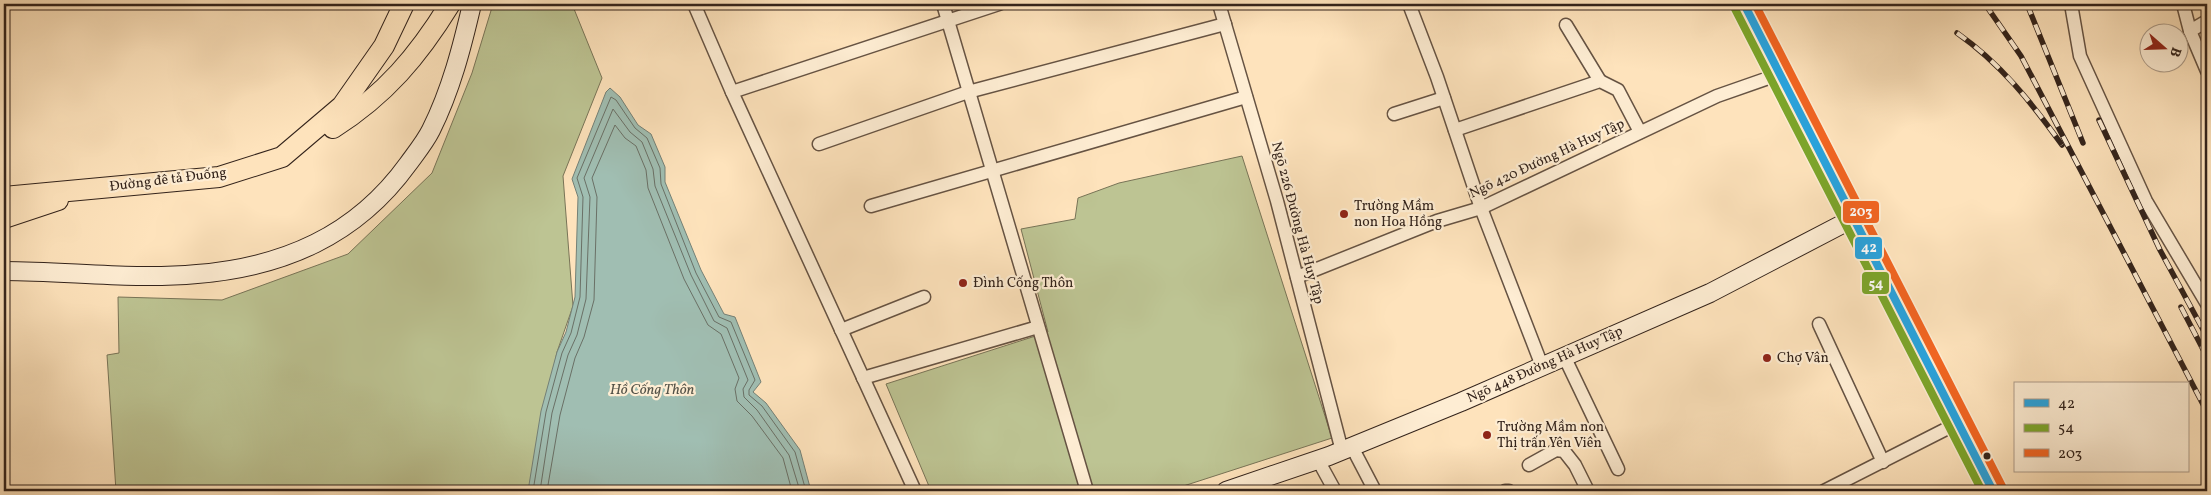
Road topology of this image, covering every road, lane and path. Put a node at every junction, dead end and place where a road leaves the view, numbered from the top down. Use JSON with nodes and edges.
{"nodes":[{"id":1,"x":404,"y":4,"type":"edge"},
{"id":2,"x":450,"y":4,"type":"edge"},
{"id":3,"x":472,"y":4,"type":"edge"},
{"id":4,"x":697,"y":4,"type":"edge"},
{"id":5,"x":943,"y":4,"type":"edge"},
{"id":6,"x":999,"y":4,"type":"edge"},
{"id":7,"x":1409,"y":4,"type":"edge"},
{"id":8,"x":1744,"y":4,"type":"edge"},
{"id":9,"x":2071,"y":4,"type":"edge"},
{"id":10,"x":2183,"y":4,"type":"edge"},
{"id":11,"x":1222,"y":5,"type":"edge"},
{"id":12,"x":948,"y":20,"type":"junction"},
{"id":13,"x":2207,"y":21,"type":"edge"},
{"id":14,"x":1225,"y":24,"type":"junction"},
{"id":15,"x":1566,"y":25,"type":"dead end"},
{"id":16,"x":2190,"y":31,"type":"junction"},
{"id":17,"x":2207,"y":71,"type":"edge"},
{"id":18,"x":1780,"y":74,"type":"junction"},
{"id":19,"x":1600,"y":81,"type":"junction"},
{"id":20,"x":732,"y":92,"type":"junction"},
{"id":21,"x":968,"y":92,"type":"junction"},
{"id":22,"x":1246,"y":97,"type":"junction"},
{"id":23,"x":1444,"y":98,"type":"junction"},
{"id":24,"x":1394,"y":114,"type":"dead end"},
{"id":25,"x":1455,"y":130,"type":"junction"},
{"id":26,"x":1640,"y":132,"type":"junction"},
{"id":27,"x":818,"y":144,"type":"dead end"},
{"id":28,"x":282,"y":157,"type":"junction"},
{"id":29,"x":991,"y":172,"type":"junction"},
{"id":30,"x":91,"y":189,"type":"junction"},
{"id":31,"x":4,"y":197,"type":"edge"},
{"id":32,"x":871,"y":206,"type":"dead end"},
{"id":33,"x":1481,"y":208,"type":"junction"},
{"id":34,"x":4,"y":218,"type":"edge"},
{"id":35,"x":1854,"y":218,"type":"junction"},
{"id":36,"x":4,"y":270,"type":"edge"},
{"id":37,"x":1297,"y":277,"type":"junction"},
{"id":38,"x":924,"y":297,"type":"dead end"},
{"id":39,"x":2207,"y":304,"type":"edge"},
{"id":40,"x":1819,"y":324,"type":"dead end"},
{"id":41,"x":1038,"y":327,"type":"junction"},
{"id":42,"x":841,"y":330,"type":"junction"},
{"id":43,"x":1564,"y":356,"type":"junction"},
{"id":44,"x":1542,"y":366,"type":"junction"},
{"id":45,"x":863,"y":378,"type":"junction"},
{"id":46,"x":1958,"y":424,"type":"junction"},
{"id":47,"x":1347,"y":449,"type":"junction"},
{"id":48,"x":1318,"y":460,"type":"junction"},
{"id":49,"x":1883,"y":462,"type":"junction"},
{"id":50,"x":1529,"y":464,"type":"dead end"},
{"id":51,"x":1618,"y":469,"type":"dead end"},
{"id":52,"x":915,"y":491,"type":"edge"},
{"id":53,"x":1088,"y":491,"type":"edge"},
{"id":54,"x":1226,"y":491,"type":"edge"},
{"id":55,"x":1335,"y":491,"type":"edge"},
{"id":56,"x":1375,"y":491,"type":"edge"},
{"id":57,"x":1588,"y":491,"type":"edge"},
{"id":58,"x":1824,"y":491,"type":"edge"},
{"id":59,"x":1993,"y":491,"type":"edge"}],
"edges":[{"from":1,"to":28,"type":"main road","name":"Đường đê tả Đuống"},
{"from":2,"to":28,"type":"main road"},
{"from":3,"to":36,"type":"street"},
{"from":4,"to":20,"type":"street"},
{"from":5,"to":12,"type":"street"},
{"from":6,"to":12,"type":"street"},
{"from":7,"to":23,"type":"street"},
{"from":8,"to":18,"type":"main road"},
{"from":9,"to":39,"type":"street"},
{"from":10,"to":16,"type":"street"},
{"from":11,"to":14,"type":"street","name":"Ngõ 226 Đường Hà Huy Tập"},
{"from":12,"to":20,"type":"street"},
{"from":12,"to":21,"type":"street"},
{"from":13,"to":16,"type":"street"},
{"from":14,"to":21,"type":"street"},
{"from":14,"to":22,"type":"street","name":"Ngõ 226 Đường Hà Huy Tập"},
{"from":15,"to":19,"type":"street"},
{"from":16,"to":17,"type":"street"},
{"from":18,"to":26,"type":"street","name":"Ngõ 420 Đường Hà Huy Tập"},
{"from":18,"to":35,"type":"main road"},
{"from":19,"to":25,"type":"street"},
{"from":19,"to":26,"type":"street"},
{"from":20,"to":42,"type":"street"},
{"from":21,"to":27,"type":"street"},
{"from":21,"to":29,"type":"street"},
{"from":22,"to":29,"type":"street"},
{"from":22,"to":37,"type":"street","name":"Ngõ 226 Đường Hà Huy Tập"},
{"from":23,"to":24,"type":"street"},
{"from":23,"to":25,"type":"street"},
{"from":25,"to":33,"type":"street"},
{"from":26,"to":33,"type":"street","name":"Ngõ 420 Đường Hà Huy Tập"},
{"from":28,"to":30,"type":"main road","name":"Đường đê tả Đuống"},
{"from":29,"to":32,"type":"street"},
{"from":29,"to":41,"type":"street"},
{"from":30,"to":31,"type":"main road","name":"Đường đê tả Đuống"},
{"from":30,"to":34,"type":"main road"},
{"from":33,"to":37,"type":"street","name":"Ngõ 420 Đường Hà Huy Tập"},
{"from":33,"to":44,"type":"street"},
{"from":35,"to":43,"type":"street","name":"Ngõ 448 Đường Hà Huy Tập"},
{"from":35,"to":46,"type":"main road"},
{"from":37,"to":47,"type":"street","name":"Ngõ 226 Đường Hà Huy Tập"},
{"from":38,"to":42,"type":"street"},
{"from":40,"to":49,"type":"street"},
{"from":41,"to":45,"type":"street"},
{"from":41,"to":53,"type":"street"},
{"from":42,"to":45,"type":"street"},
{"from":43,"to":44,"type":"street","name":"Ngõ 448 Đường Hà Huy Tập"},
{"from":43,"to":51,"type":"street"},
{"from":44,"to":47,"type":"street","name":"Ngõ 448 Đường Hà Huy Tập"},
{"from":45,"to":52,"type":"street"},
{"from":46,"to":49,"type":"street"},
{"from":46,"to":59,"type":"main road"},
{"from":47,"to":48,"type":"street","name":"Ngõ 448 Đường Hà Huy Tập"},
{"from":47,"to":56,"type":"street","name":"Ngõ 226 Đường Hà Huy Tập"},
{"from":48,"to":54,"type":"street","name":"Ngõ 448 Đường Hà Huy Tập"},
{"from":48,"to":55,"type":"street"},
{"from":49,"to":58,"type":"street"},
{"from":50,"to":57,"type":"street"}]}
